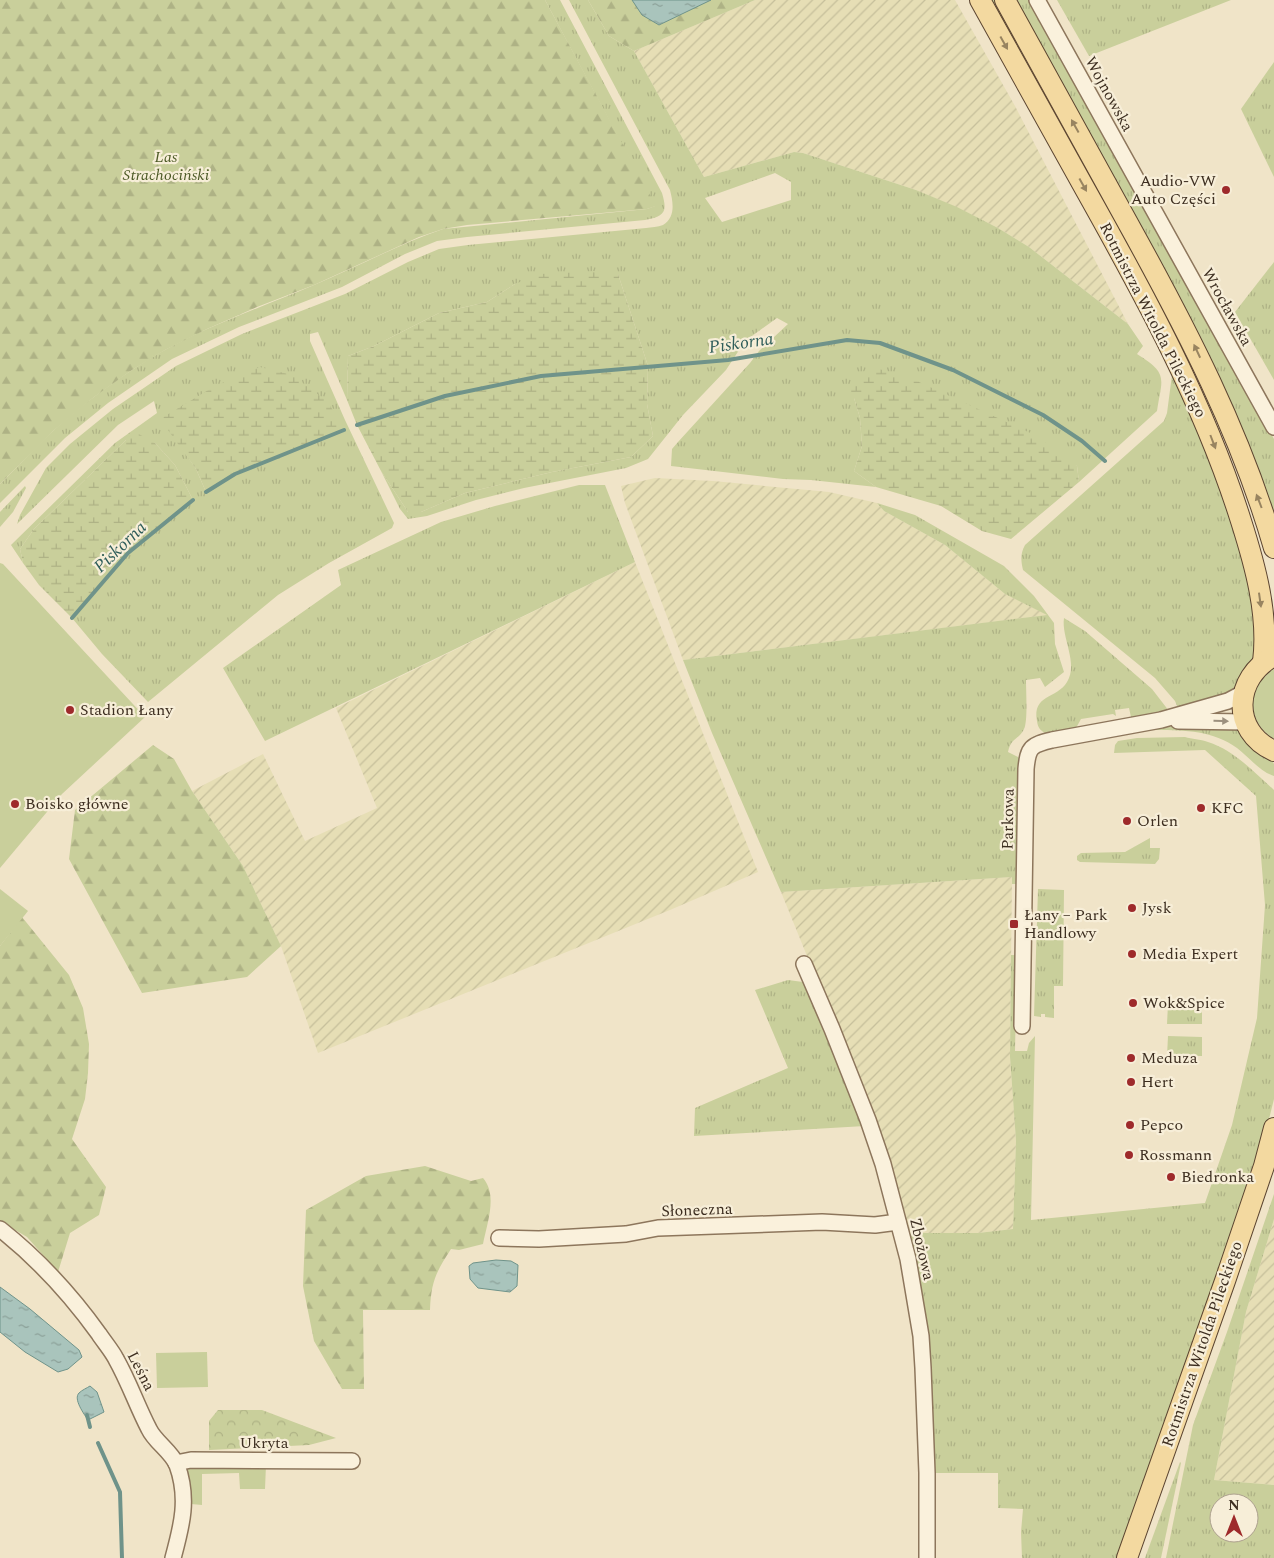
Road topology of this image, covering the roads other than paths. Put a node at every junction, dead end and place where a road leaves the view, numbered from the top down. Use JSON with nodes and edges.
{"nodes":[{"id":1,"x":980,"y":0,"type":"edge"},
{"id":2,"x":1005,"y":0,"type":"edge"},
{"id":3,"x":1037,"y":0,"type":"edge"},
{"id":4,"x":1150,"y":204,"type":"joint"},
{"id":5,"x":1274,"y":427,"type":"edge"},
{"id":6,"x":1274,"y":548,"type":"edge"},
{"id":7,"x":1269,"y":659,"type":"edge"},
{"id":8,"x":1243,"y":693,"type":"junction"},
{"id":9,"x":1161,"y":720,"type":"junction"},
{"id":10,"x":1246,"y":722,"type":"junction"},
{"id":11,"x":1274,"y":751,"type":"edge"},
{"id":12,"x":804,"y":964,"type":"dead end"},
{"id":13,"x":1022,"y":1026,"type":"dead end"},
{"id":14,"x":1274,"y":1128,"type":"edge"},
{"id":15,"x":898,"y":1222,"type":"junction"},
{"id":16,"x":0,"y":1229,"type":"edge"},
{"id":17,"x":499,"y":1238,"type":"dead end"},
{"id":18,"x":352,"y":1461,"type":"dead end"},
{"id":19,"x":176,"y":1463,"type":"junction"},
{"id":20,"x":173,"y":1558,"type":"edge"},
{"id":21,"x":927,"y":1558,"type":"edge"},
{"id":22,"x":1127,"y":1558,"type":"edge"}],
"edges":[{"from":1,"to":7,"type":"main road","name":"Rotmistrza Witolda Pileckiego","one_way":true},
{"from":6,"to":2,"type":"main road","name":"Rotmistrza Witolda Pileckiego","one_way":true},
{"from":3,"to":4,"type":"street","name":"Wojnowska"},
{"from":4,"to":5,"type":"street","name":"Wrocławska"},
{"from":7,"to":8,"type":"main road"},
{"from":8,"to":9,"type":"street"},
{"from":8,"to":10,"type":"main road"},
{"from":9,"to":10,"type":"street","one_way":true},
{"from":9,"to":13,"type":"street","name":"Parkowa"},
{"from":10,"to":11,"type":"main road"},
{"from":12,"to":15,"type":"street","name":"Zbożowa"},
{"from":14,"to":22,"type":"main road","name":"Rotmistrza Witolda Pileckiego"},
{"from":15,"to":17,"type":"street","name":"Słoneczna"},
{"from":15,"to":21,"type":"street","name":"Zbożowa"},
{"from":16,"to":19,"type":"street","name":"Leśna"},
{"from":18,"to":19,"type":"street","name":"Ukryta"},
{"from":19,"to":20,"type":"street","name":"Leśna"}]}
